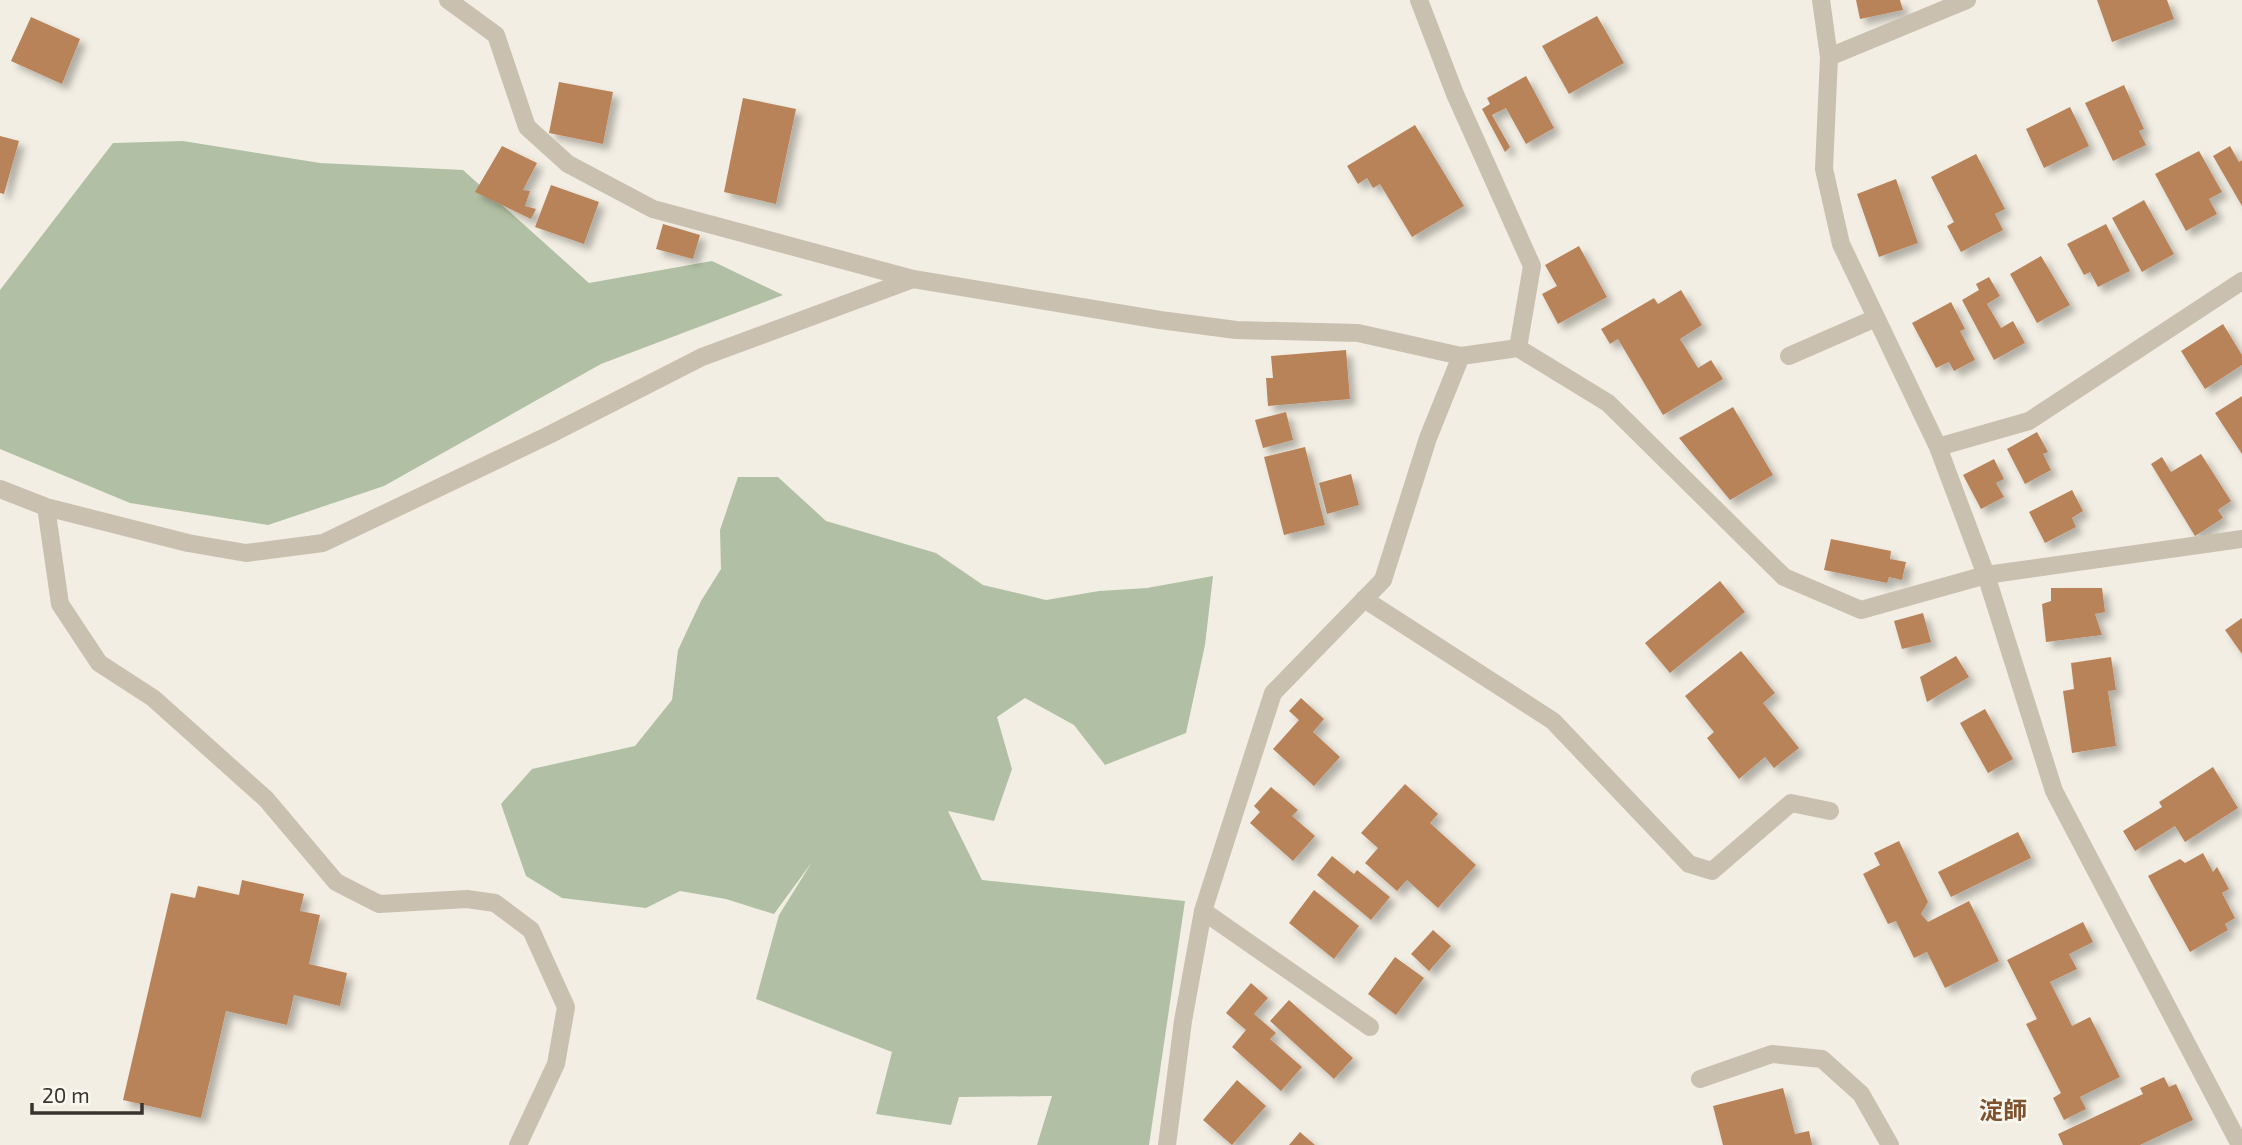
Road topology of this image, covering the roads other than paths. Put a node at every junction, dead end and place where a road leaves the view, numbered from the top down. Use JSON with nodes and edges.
{"nodes":[{"id":1,"x":448,"y":0,"type":"edge"},
{"id":2,"x":1419,"y":0,"type":"edge"},
{"id":3,"x":1821,"y":0,"type":"edge"},
{"id":4,"x":1967,"y":0,"type":"edge"},
{"id":5,"x":1829,"y":57,"type":"junction"},
{"id":6,"x":913,"y":279,"type":"junction"},
{"id":7,"x":2240,"y":288,"type":"edge"},
{"id":8,"x":1876,"y":318,"type":"junction"},
{"id":9,"x":1518,"y":348,"type":"junction"},
{"id":10,"x":1461,"y":356,"type":"junction"},
{"id":11,"x":1789,"y":356,"type":"dead end"},
{"id":12,"x":1938,"y":447,"type":"junction"},
{"id":13,"x":0,"y":489,"type":"edge"},
{"id":14,"x":46,"y":507,"type":"junction"},
{"id":15,"x":2242,"y":539,"type":"edge"},
{"id":16,"x":1986,"y":575,"type":"junction"},
{"id":17,"x":1364,"y":599,"type":"junction"},
{"id":18,"x":1830,"y":811,"type":"dead end"},
{"id":19,"x":1203,"y":911,"type":"junction"},
{"id":20,"x":1370,"y":1027,"type":"dead end"},
{"id":21,"x":1700,"y":1079,"type":"dead end"},
{"id":22,"x":1168,"y":1139,"type":"edge"},
{"id":23,"x":518,"y":1145,"type":"edge"},
{"id":24,"x":1183,"y":1145,"type":"edge"},
{"id":25,"x":1890,"y":1145,"type":"edge"},
{"id":26,"x":2240,"y":1145,"type":"edge"}],
"edges":[{"from":1,"to":6,"type":"street"},
{"from":2,"to":9,"type":"street"},
{"from":3,"to":5,"type":"street"},
{"from":4,"to":5,"type":"street"},
{"from":5,"to":8,"type":"street"},
{"from":6,"to":10,"type":"street"},
{"from":6,"to":14,"type":"street"},
{"from":7,"to":12,"type":"street"},
{"from":8,"to":11,"type":"street"},
{"from":8,"to":12,"type":"street"},
{"from":9,"to":10,"type":"street"},
{"from":9,"to":16,"type":"street"},
{"from":10,"to":17,"type":"street"},
{"from":12,"to":16,"type":"street"},
{"from":13,"to":14,"type":"street"},
{"from":14,"to":23,"type":"street"},
{"from":15,"to":16,"type":"street"},
{"from":16,"to":26,"type":"street"},
{"from":17,"to":18,"type":"street"},
{"from":17,"to":19,"type":"street"},
{"from":19,"to":20,"type":"street"},
{"from":19,"to":22,"type":"street"},
{"from":21,"to":25,"type":"street"},
{"from":22,"to":24,"type":"street"}]}
